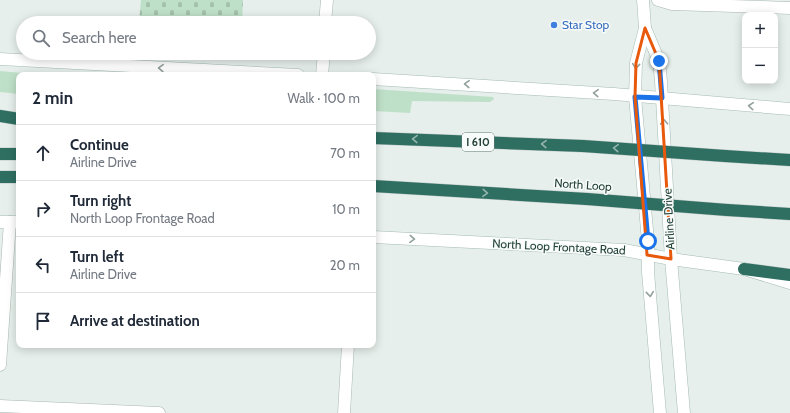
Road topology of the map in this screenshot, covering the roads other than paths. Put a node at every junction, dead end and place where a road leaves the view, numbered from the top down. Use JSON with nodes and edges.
{"nodes":[{"id":1,"x":327,"y":0,"type":"edge"},
{"id":2,"x":643,"y":0,"type":"edge"},
{"id":3,"x":658,"y":0,"type":"edge"},
{"id":4,"x":790,"y":8,"type":"edge"},
{"id":5,"x":326,"y":16,"type":"edge"},
{"id":6,"x":645,"y":28,"type":"junction"},
{"id":7,"x":0,"y":59,"type":"edge"},
{"id":8,"x":16,"y":60,"type":"edge"},
{"id":9,"x":19,"y":60,"type":"edge"},
{"id":10,"x":323,"y":60,"type":"edge"},
{"id":11,"x":242,"y":72,"type":"edge"},
{"id":12,"x":322,"y":72,"type":"edge"},
{"id":13,"x":376,"y":79,"type":"edge"},
{"id":14,"x":635,"y":97,"type":"junction"},
{"id":15,"x":662,"y":98,"type":"junction"},
{"id":16,"x":790,"y":109,"type":"edge"},
{"id":17,"x":0,"y":116,"type":"edge"},
{"id":18,"x":16,"y":119,"type":"edge"},
{"id":19,"x":16,"y":120,"type":"edge"},
{"id":20,"x":0,"y":121,"type":"edge"},
{"id":21,"x":376,"y":138,"type":"edge"},
{"id":22,"x":0,"y":154,"type":"edge"},
{"id":23,"x":16,"y":154,"type":"edge"},
{"id":24,"x":790,"y":160,"type":"edge"},
{"id":25,"x":0,"y":177,"type":"edge"},
{"id":26,"x":16,"y":177,"type":"edge"},
{"id":27,"x":376,"y":186,"type":"edge"},
{"id":28,"x":790,"y":214,"type":"edge"},
{"id":29,"x":10,"y":222,"type":"edge"},
{"id":30,"x":376,"y":237,"type":"edge"},
{"id":31,"x":648,"y":255,"type":"junction"},
{"id":32,"x":671,"y":259,"type":"junction"},
{"id":33,"x":744,"y":269,"type":"junction"},
{"id":34,"x":790,"y":275,"type":"edge"},
{"id":35,"x":790,"y":283,"type":"edge"},
{"id":36,"x":348,"y":348,"type":"edge"},
{"id":37,"x":0,"y":365,"type":"edge"},
{"id":38,"x":0,"y":406,"type":"edge"},
{"id":39,"x":159,"y":413,"type":"edge"},
{"id":40,"x":344,"y":413,"type":"edge"},
{"id":41,"x":660,"y":413,"type":"edge"},
{"id":42,"x":684,"y":413,"type":"edge"}],
"edges":[{"from":1,"to":5,"type":"main road"},
{"from":2,"to":6,"type":"main road","name":"Airline Drive"},
{"from":3,"to":4,"type":"main road"},
{"from":6,"to":14,"type":"main road","name":"Airline Drive","one_way":true},
{"from":6,"to":15,"type":"main road","name":"Airline Drive"},
{"from":8,"to":7,"type":"main road","one_way":true},
{"from":11,"to":9,"type":"main road","one_way":true},
{"from":10,"to":12,"type":"main road"},
{"from":14,"to":13,"type":"main road","one_way":true},
{"from":14,"to":15,"type":"main road"},
{"from":14,"to":31,"type":"main road","name":"Airline Drive"},
{"from":16,"to":15,"type":"main road","one_way":true},
{"from":32,"to":15,"type":"main road","name":"Airline Drive","one_way":true},
{"from":17,"to":18,"type":"highway"},
{"from":19,"to":20,"type":"highway"},
{"from":24,"to":21,"type":"highway","number":"I 610","one_way":true,"bridge":true},
{"from":22,"to":23,"type":"highway"},
{"from":25,"to":26,"type":"highway"},
{"from":27,"to":28,"type":"highway","name":"North Loop","one_way":true,"bridge":true},
{"from":29,"to":37,"type":"main road"},
{"from":30,"to":31,"type":"main road","name":"North Loop Frontage Road","one_way":true},
{"from":31,"to":32,"type":"main road","name":"North Loop Frontage Road"},
{"from":31,"to":41,"type":"main road","name":"Airline Drive","one_way":true},
{"from":32,"to":33,"type":"main road","name":"North Loop Frontage Road"},
{"from":32,"to":42,"type":"main road","name":"Airline Drive"},
{"from":33,"to":34,"type":"highway"},
{"from":33,"to":35,"type":"main road","name":"North Loop Frontage Road"},
{"from":36,"to":40,"type":"main road"},
{"from":38,"to":39,"type":"main road"}]}
